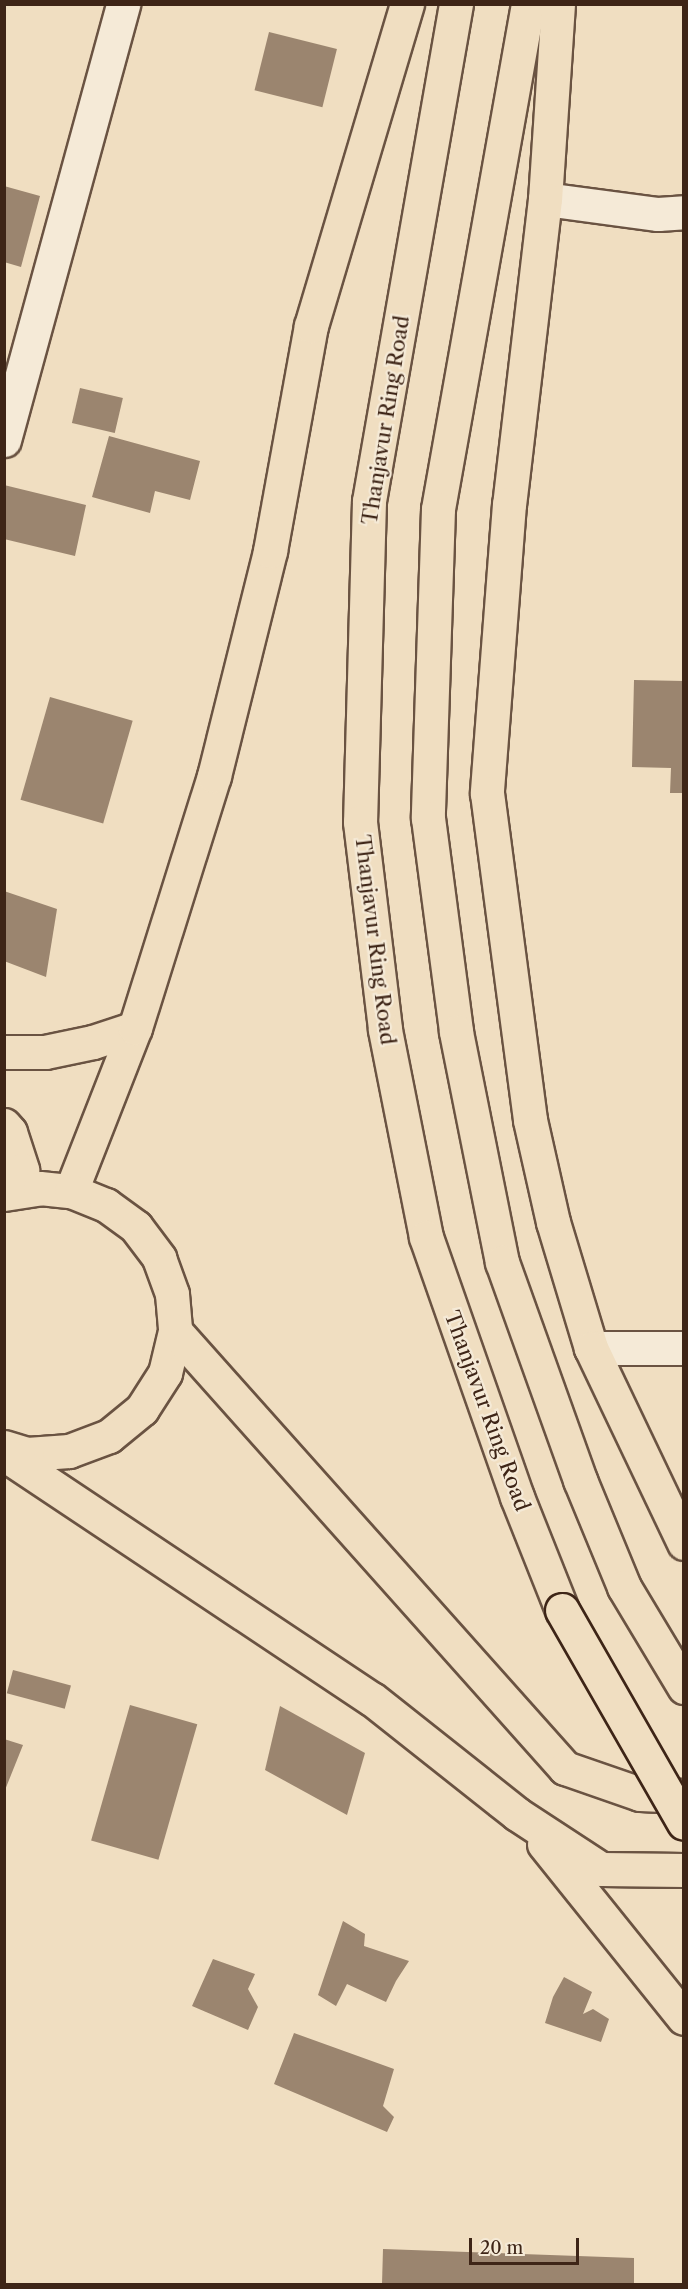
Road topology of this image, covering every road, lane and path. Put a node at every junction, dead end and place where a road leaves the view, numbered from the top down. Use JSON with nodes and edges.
{"nodes":[{"id":1,"x":123,"y":4,"type":"edge"},
{"id":2,"x":407,"y":4,"type":"edge"},
{"id":3,"x":456,"y":4,"type":"edge"},
{"id":4,"x":528,"y":4,"type":"edge"},
{"id":5,"x":558,"y":4,"type":"edge"},
{"id":6,"x":545,"y":199,"type":"junction"},
{"id":7,"x":684,"y":212,"type":"edge"},
{"id":8,"x":4,"y":440,"type":"edge"},
{"id":9,"x":135,"y":1028,"type":"junction"},
{"id":10,"x":4,"y":1052,"type":"edge"},
{"id":11,"x":4,"y":1125,"type":"edge"},
{"id":12,"x":71,"y":1191,"type":"junction"},
{"id":13,"x":7,"y":1193,"type":"edge"},
{"id":14,"x":175,"y":1331,"type":"junction"},
{"id":15,"x":591,"y":1348,"type":"junction"},
{"id":16,"x":684,"y":1348,"type":"edge"},
{"id":17,"x":4,"y":1447,"type":"edge"},
{"id":18,"x":4,"y":1454,"type":"edge"},
{"id":19,"x":684,"y":1543,"type":"edge"},
{"id":20,"x":684,"y":1687,"type":"edge"},
{"id":21,"x":684,"y":1796,"type":"edge"},
{"id":22,"x":517,"y":1814,"type":"junction"},
{"id":23,"x":684,"y":1823,"type":"edge"},
{"id":24,"x":684,"y":1870,"type":"edge"},
{"id":25,"x":684,"y":2018,"type":"edge"}],
"edges":[{"from":1,"to":8,"type":"street"},
{"from":2,"to":9,"type":"main road"},
{"from":3,"to":23,"type":"main road","name":"Thanjavur Ring Road","bridge":true},
{"from":4,"to":20,"type":"main road"},
{"from":5,"to":6,"type":"main road"},
{"from":6,"to":7,"type":"street"},
{"from":6,"to":15,"type":"main road"},
{"from":9,"to":10,"type":"main road"},
{"from":9,"to":12,"type":"main road"},
{"from":11,"to":13,"type":"main road"},
{"from":12,"to":13,"type":"main road"},
{"from":12,"to":14,"type":"main road"},
{"from":14,"to":17,"type":"main road"},
{"from":14,"to":21,"type":"main road"},
{"from":15,"to":16,"type":"street"},
{"from":15,"to":19,"type":"main road"},
{"from":18,"to":22,"type":"main road"},
{"from":22,"to":24,"type":"main road"},
{"from":22,"to":25,"type":"main road"}]}
